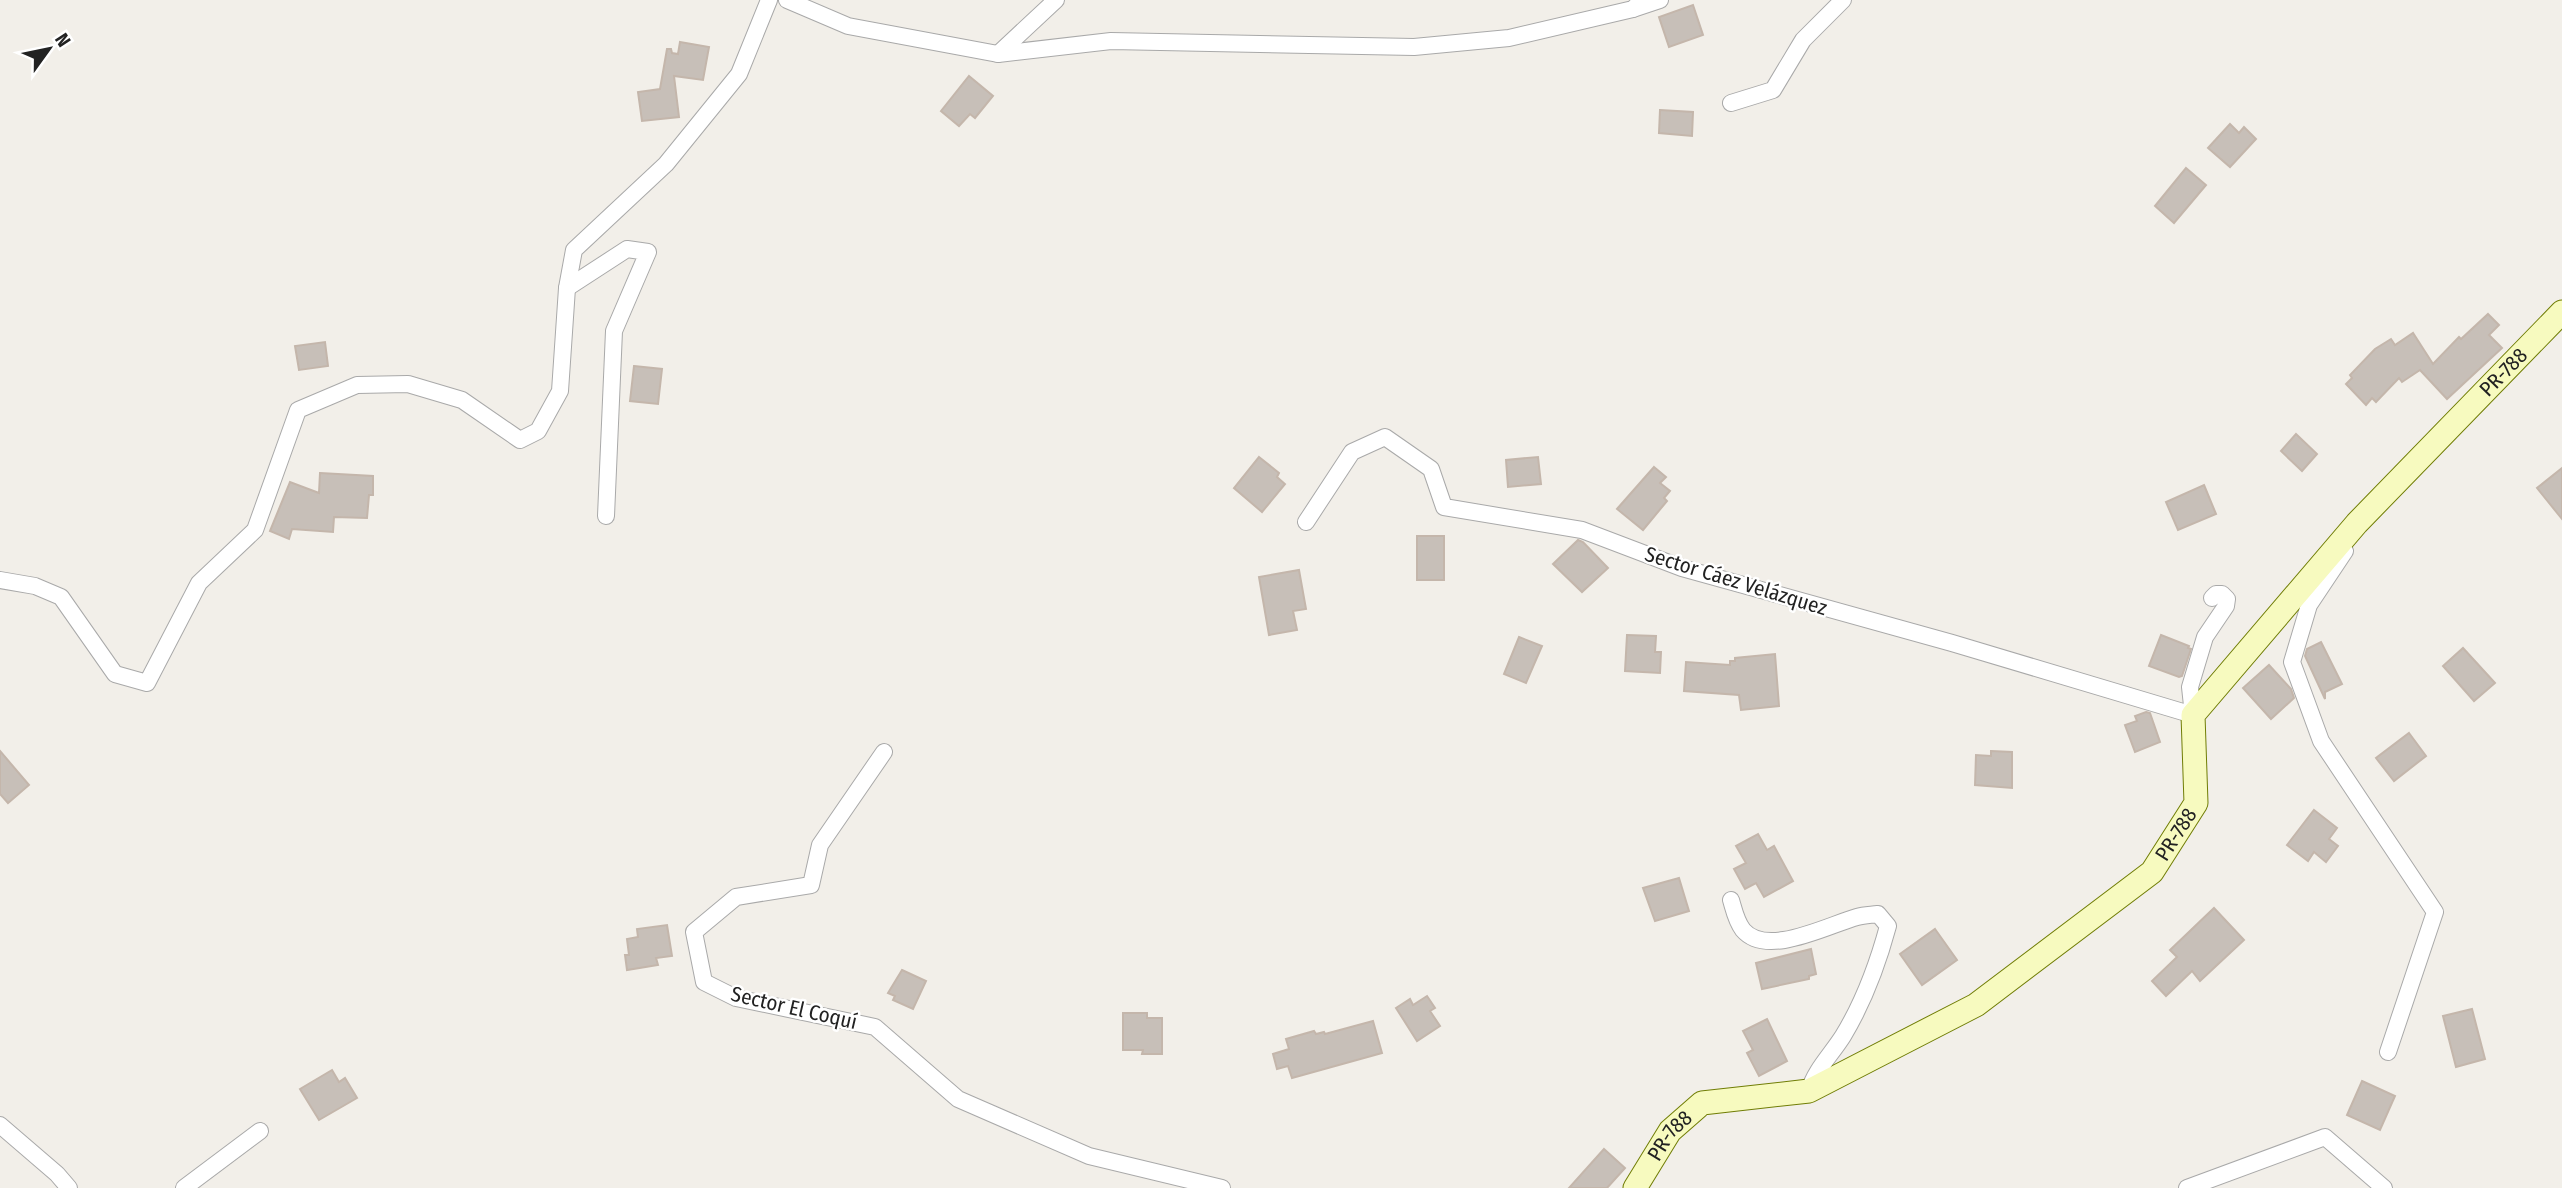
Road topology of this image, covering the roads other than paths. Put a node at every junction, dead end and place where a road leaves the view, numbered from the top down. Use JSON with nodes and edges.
{"nodes":[{"id":1,"x":769,"y":0,"type":"edge"},
{"id":2,"x":787,"y":0,"type":"edge"},
{"id":3,"x":1056,"y":0,"type":"edge"},
{"id":4,"x":1660,"y":0,"type":"edge"},
{"id":5,"x":1843,"y":0,"type":"edge"},
{"id":6,"x":1637,"y":4,"type":"edge"},
{"id":7,"x":998,"y":54,"type":"junction"},
{"id":8,"x":1731,"y":103,"type":"dead end"},
{"id":9,"x":567,"y":288,"type":"junction"},
{"id":10,"x":2562,"y":313,"type":"edge"},
{"id":11,"x":606,"y":516,"type":"dead end"},
{"id":12,"x":1306,"y":522,"type":"dead end"},
{"id":13,"x":2357,"y":523,"type":"junction"},
{"id":14,"x":0,"y":580,"type":"edge"},
{"id":15,"x":2212,"y":598,"type":"dead end"},
{"id":16,"x":2193,"y":715,"type":"junction"},
{"id":17,"x":884,"y":752,"type":"dead end"},
{"id":18,"x":1731,"y":900,"type":"dead end"},
{"id":19,"x":2388,"y":1052,"type":"dead end"},
{"id":20,"x":1809,"y":1091,"type":"junction"},
{"id":21,"x":0,"y":1125,"type":"edge"},
{"id":22,"x":260,"y":1131,"type":"dead end"},
{"id":23,"x":69,"y":1188,"type":"edge"},
{"id":24,"x":184,"y":1188,"type":"edge"},
{"id":25,"x":1222,"y":1188,"type":"edge"},
{"id":26,"x":1635,"y":1188,"type":"edge"},
{"id":27,"x":2187,"y":1188,"type":"edge"},
{"id":28,"x":2384,"y":1188,"type":"edge"}],
"edges":[{"from":1,"to":9,"type":"street"},
{"from":2,"to":7,"type":"street"},
{"from":3,"to":7,"type":"street"},
{"from":4,"to":6,"type":"street"},
{"from":5,"to":8,"type":"street"},
{"from":6,"to":7,"type":"street"},
{"from":9,"to":11,"type":"street"},
{"from":9,"to":14,"type":"street"},
{"from":10,"to":13,"type":"street","name":"PR-788","number":"PR-788"},
{"from":12,"to":16,"type":"street","name":"Sector Cáez Velázquez"},
{"from":13,"to":16,"type":"street","name":"PR-788","number":"PR-788"},
{"from":13,"to":19,"type":"street"},
{"from":15,"to":16,"type":"street"},
{"from":16,"to":20,"type":"street","name":"PR-788","number":"PR-788"},
{"from":17,"to":25,"type":"street","name":"Sector El Coquí"},
{"from":18,"to":20,"type":"street"},
{"from":20,"to":26,"type":"street","name":"PR-788","number":"PR-788"},
{"from":21,"to":23,"type":"street"},
{"from":22,"to":24,"type":"street"},
{"from":27,"to":28,"type":"street"}]}
